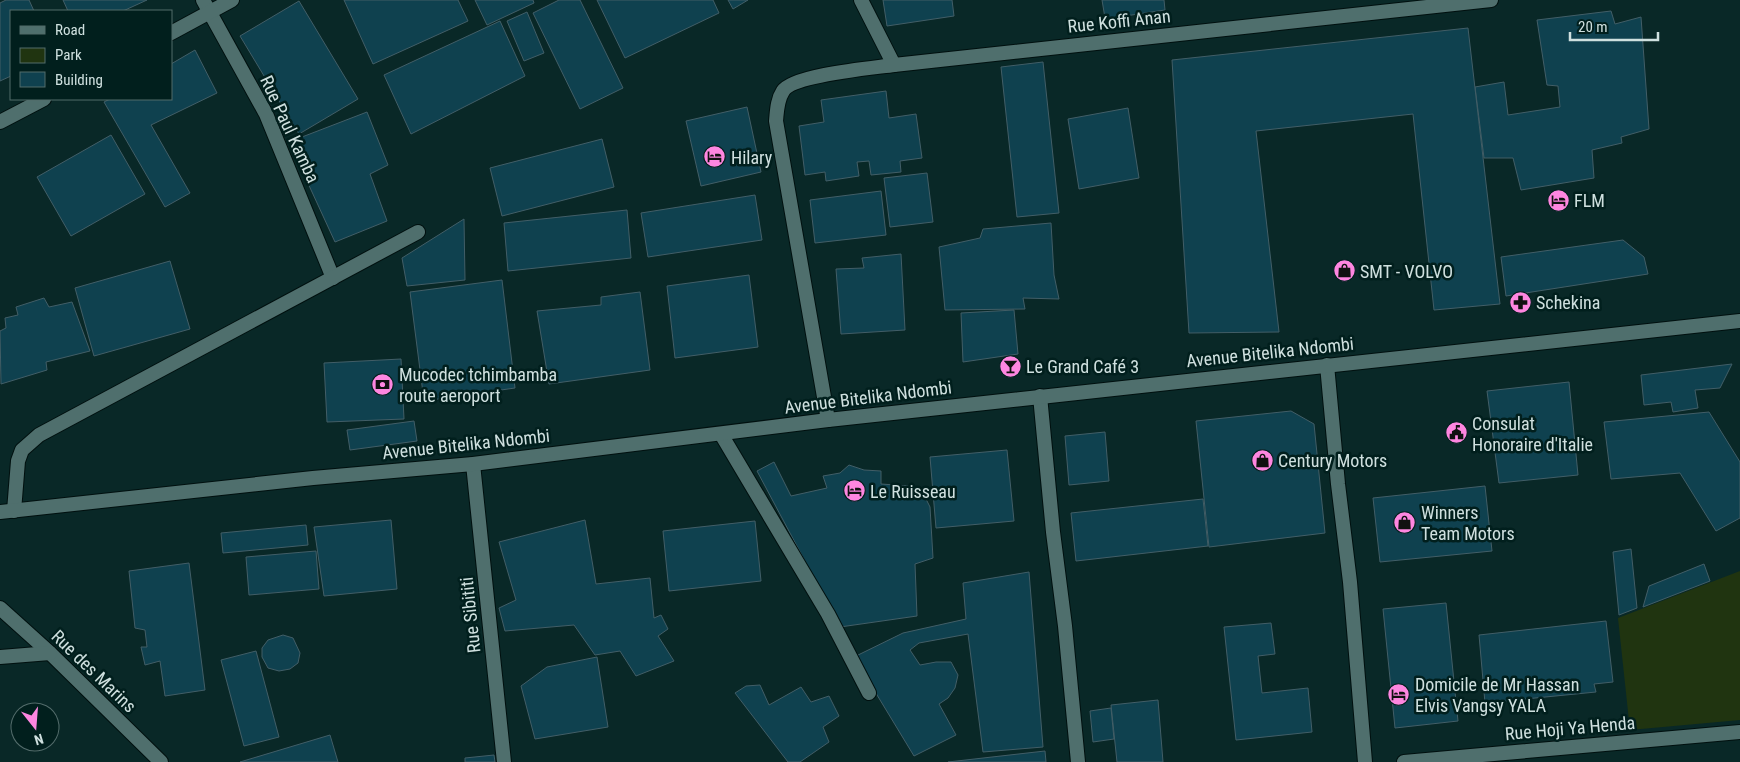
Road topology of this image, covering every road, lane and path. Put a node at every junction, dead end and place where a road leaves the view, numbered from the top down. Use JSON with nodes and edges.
{"nodes":[{"id":1,"x":203,"y":0,"type":"edge"},
{"id":2,"x":232,"y":0,"type":"edge"},
{"id":3,"x":861,"y":0,"type":"edge"},
{"id":4,"x":1491,"y":0,"type":"edge"},
{"id":5,"x":210,"y":13,"type":"junction"},
{"id":6,"x":172,"y":32,"type":"edge"},
{"id":7,"x":894,"y":65,"type":"junction"},
{"id":8,"x":42,"y":100,"type":"edge"},
{"id":9,"x":0,"y":122,"type":"edge"},
{"id":10,"x":418,"y":232,"type":"dead end"},
{"id":11,"x":333,"y":278,"type":"junction"},
{"id":12,"x":1740,"y":321,"type":"edge"},
{"id":13,"x":1327,"y":365,"type":"junction"},
{"id":14,"x":1040,"y":396,"type":"junction"},
{"id":15,"x":828,"y":420,"type":"junction"},
{"id":16,"x":721,"y":434,"type":"junction"},
{"id":17,"x":473,"y":464,"type":"junction"},
{"id":18,"x":14,"y":511,"type":"junction"},
{"id":19,"x":0,"y":512,"type":"edge"},
{"id":20,"x":0,"y":608,"type":"edge"},
{"id":21,"x":50,"y":653,"type":"junction"},
{"id":22,"x":0,"y":657,"type":"edge"},
{"id":23,"x":869,"y":693,"type":"dead end"},
{"id":24,"x":1740,"y":732,"type":"edge"},
{"id":25,"x":161,"y":762,"type":"edge"},
{"id":26,"x":504,"y":762,"type":"edge"},
{"id":27,"x":1078,"y":762,"type":"edge"},
{"id":28,"x":1365,"y":762,"type":"edge"},
{"id":29,"x":1404,"y":762,"type":"edge"}],
"edges":[{"from":1,"to":5,"type":"street","name":"Rue Paul Kamba"},
{"from":2,"to":5,"type":"street"},
{"from":3,"to":7,"type":"street"},
{"from":4,"to":7,"type":"street","name":"Rue Koffi Anan"},
{"from":5,"to":6,"type":"street"},
{"from":5,"to":11,"type":"street","name":"Rue Paul Kamba"},
{"from":7,"to":15,"type":"street","name":"Rue Koffi Anan"},
{"from":8,"to":9,"type":"street"},
{"from":10,"to":11,"type":"street"},
{"from":11,"to":18,"type":"street"},
{"from":12,"to":13,"type":"street","name":"Avenue Bitelika Ndombi"},
{"from":13,"to":14,"type":"street","name":"Avenue Bitelika Ndombi"},
{"from":13,"to":28,"type":"street"},
{"from":14,"to":15,"type":"street","name":"Avenue Bitelika Ndombi"},
{"from":14,"to":27,"type":"street"},
{"from":15,"to":16,"type":"street","name":"Avenue Bitelika Ndombi"},
{"from":16,"to":17,"type":"street","name":"Avenue Bitelika Ndombi"},
{"from":16,"to":23,"type":"street"},
{"from":17,"to":18,"type":"street","name":"Avenue Bitelika Ndombi"},
{"from":17,"to":26,"type":"street","name":"Rue Sibititi"},
{"from":18,"to":19,"type":"street","name":"Avenue Bitelika Ndombi"},
{"from":20,"to":21,"type":"street","name":"Rue des Marins"},
{"from":21,"to":22,"type":"street"},
{"from":21,"to":25,"type":"street","name":"Rue des Marins"},
{"from":24,"to":29,"type":"street","name":"Rue Hoji Ya Henda"}]}
